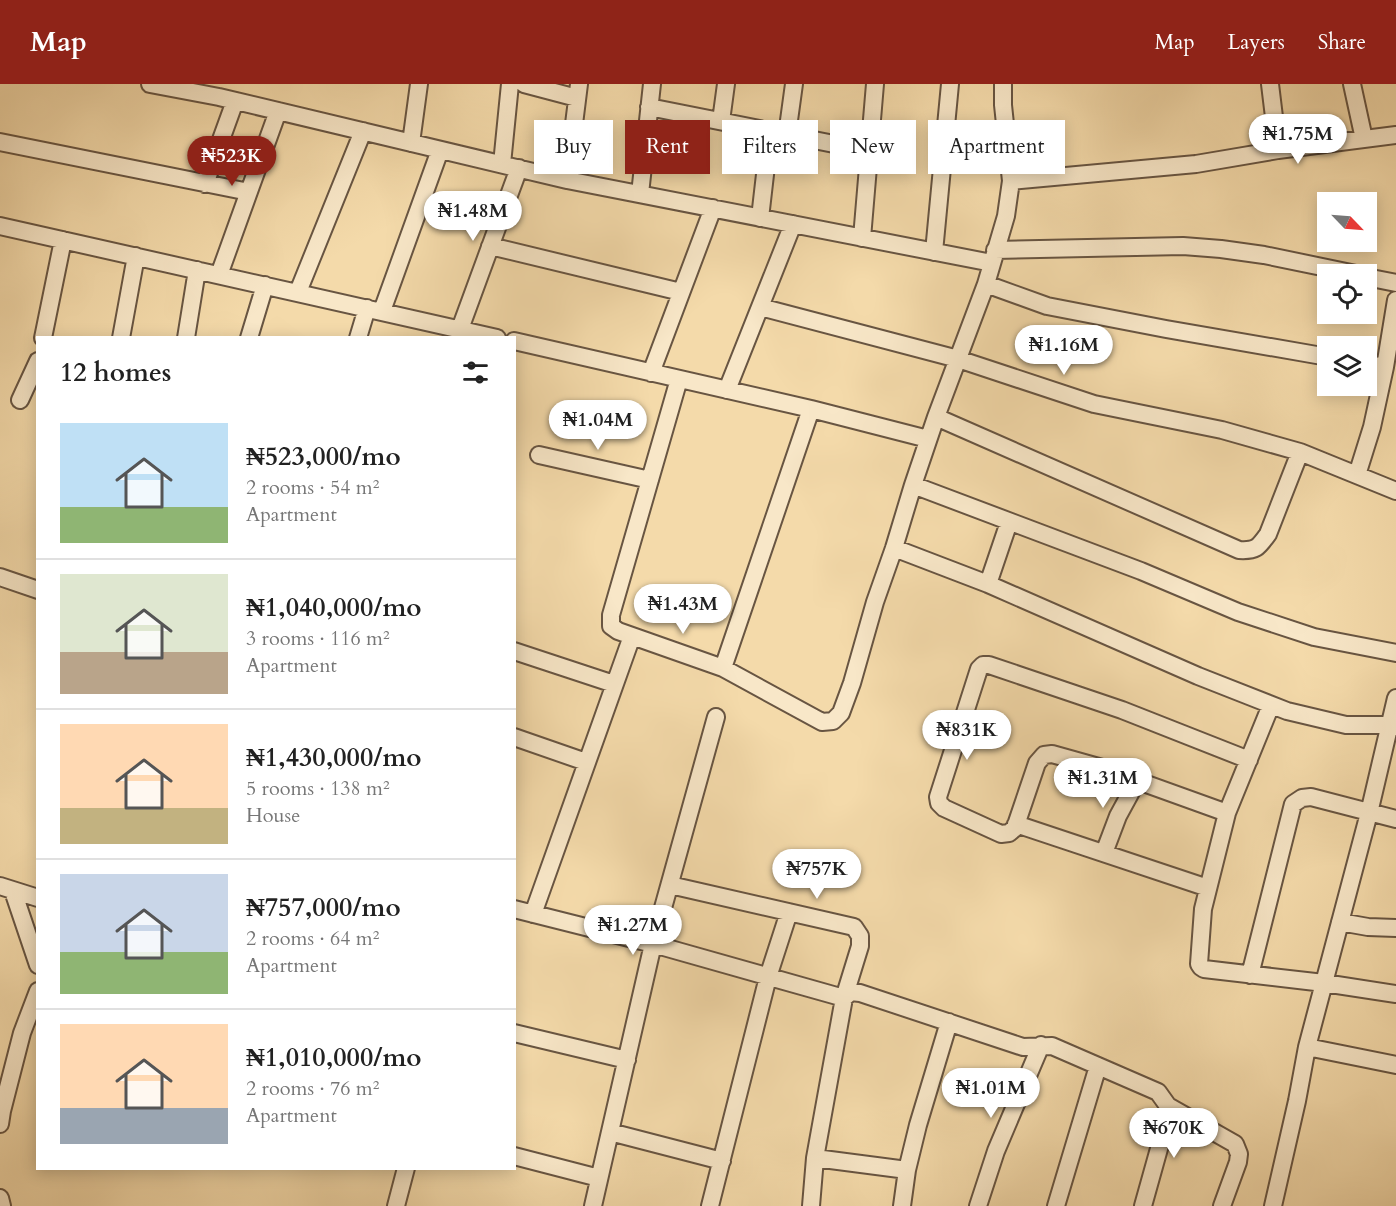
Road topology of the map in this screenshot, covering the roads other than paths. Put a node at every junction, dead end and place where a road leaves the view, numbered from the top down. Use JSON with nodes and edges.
{"nodes":[{"id":1,"x":150,"y":84,"type":"edge"},
{"id":2,"x":419,"y":84,"type":"edge"},
{"id":3,"x":510,"y":84,"type":"edge"},
{"id":4,"x":524,"y":84,"type":"edge"},
{"id":5,"x":651,"y":84,"type":"edge"},
{"id":6,"x":726,"y":84,"type":"edge"},
{"id":7,"x":794,"y":84,"type":"edge"},
{"id":8,"x":875,"y":84,"type":"edge"},
{"id":9,"x":950,"y":84,"type":"edge"},
{"id":10,"x":1004,"y":84,"type":"edge"},
{"id":11,"x":1270,"y":84,"type":"edge"},
{"id":12,"x":1352,"y":84,"type":"edge"},
{"id":13,"x":578,"y":91,"type":"edge"},
{"id":14,"x":235,"y":101,"type":"junction"},
{"id":15,"x":649,"y":107,"type":"junction"},
{"id":16,"x":278,"y":111,"type":"junction"},
{"id":17,"x":783,"y":120,"type":"edge"},
{"id":18,"x":872,"y":120,"type":"edge"},
{"id":19,"x":721,"y":121,"type":"joint"},
{"id":20,"x":363,"y":131,"type":"junction"},
{"id":21,"x":1396,"y":135,"type":"edge"},
{"id":22,"x":1364,"y":139,"type":"junction"},
{"id":23,"x":0,"y":142,"type":"edge"},
{"id":24,"x":411,"y":143,"type":"junction"},
{"id":25,"x":440,"y":150,"type":"junction"},
{"id":26,"x":1278,"y":150,"type":"junction"},
{"id":27,"x":502,"y":164,"type":"junction"},
{"id":28,"x":519,"y":168,"type":"junction"},
{"id":29,"x":770,"y":174,"type":"edge"},
{"id":30,"x":867,"y":174,"type":"edge"},
{"id":31,"x":567,"y":180,"type":"junction"},
{"id":32,"x":1011,"y":181,"type":"junction"},
{"id":33,"x":205,"y":183,"type":"junction"},
{"id":34,"x":249,"y":192,"type":"junction"},
{"id":35,"x":640,"y":194,"type":"junction"},
{"id":36,"x":713,"y":208,"type":"junction"},
{"id":37,"x":760,"y":218,"type":"junction"},
{"id":38,"x":793,"y":224,"type":"junction"},
{"id":39,"x":0,"y":226,"type":"edge"},
{"id":40,"x":862,"y":238,"type":"junction"},
{"id":41,"x":63,"y":240,"type":"junction"},
{"id":42,"x":490,"y":246,"type":"junction"},
{"id":43,"x":934,"y":252,"type":"junction"},
{"id":44,"x":136,"y":256,"type":"junction"},
{"id":45,"x":994,"y":257,"type":"junction"},
{"id":46,"x":1317,"y":266,"type":"edge"},
{"id":47,"x":197,"y":270,"type":"junction"},
{"id":48,"x":219,"y":275,"type":"junction"},
{"id":49,"x":1377,"y":279,"type":"edge"},
{"id":50,"x":1396,"y":283,"type":"edge"},
{"id":51,"x":986,"y":284,"type":"junction"},
{"id":52,"x":265,"y":285,"type":"junction"},
{"id":53,"x":298,"y":292,"type":"junction"},
{"id":54,"x":681,"y":292,"type":"junction"},
{"id":55,"x":1396,"y":302,"type":"edge"},
{"id":56,"x":760,"y":307,"type":"junction"},
{"id":57,"x":375,"y":309,"type":"junction"},
{"id":58,"x":460,"y":329,"type":"junction"},
{"id":59,"x":44,"y":336,"type":"edge"},
{"id":60,"x":121,"y":336,"type":"edge"},
{"id":61,"x":186,"y":336,"type":"edge"},
{"id":62,"x":250,"y":336,"type":"edge"},
{"id":63,"x":359,"y":336,"type":"edge"},
{"id":64,"x":489,"y":336,"type":"edge"},
{"id":65,"x":516,"y":341,"type":"edge"},
{"id":66,"x":1317,"y":355,"type":"edge"},
{"id":67,"x":958,"y":359,"type":"junction"},
{"id":68,"x":36,"y":365,"type":"edge"},
{"id":69,"x":1377,"y":366,"type":"edge"},
{"id":70,"x":1385,"y":367,"type":"junction"},
{"id":71,"x":651,"y":373,"type":"junction"},
{"id":72,"x":679,"y":380,"type":"junction"},
{"id":73,"x":727,"y":390,"type":"junction"},
{"id":74,"x":20,"y":400,"type":"dead end"},
{"id":75,"x":811,"y":409,"type":"junction"},
{"id":76,"x":936,"y":417,"type":"junction"},
{"id":77,"x":928,"y":439,"type":"junction"},
{"id":78,"x":1300,"y":452,"type":"junction"},
{"id":79,"x":539,"y":455,"type":"dead end"},
{"id":80,"x":1357,"y":475,"type":"junction"},
{"id":81,"x":650,"y":480,"type":"junction"},
{"id":82,"x":913,"y":485,"type":"junction"},
{"id":83,"x":1396,"y":491,"type":"edge"},
{"id":84,"x":1009,"y":522,"type":"junction"},
{"id":85,"x":894,"y":548,"type":"junction"},
{"id":86,"x":0,"y":577,"type":"edge"},
{"id":87,"x":988,"y":584,"type":"junction"},
{"id":88,"x":36,"y":589,"type":"edge"},
{"id":89,"x":630,"y":641,"type":"junction"},
{"id":90,"x":516,"y":652,"type":"edge"},
{"id":91,"x":1396,"y":653,"type":"edge"},
{"id":92,"x":723,"y":668,"type":"junction"},
{"id":93,"x":616,"y":678,"type":"junction"},
{"id":94,"x":1396,"y":698,"type":"edge"},
{"id":95,"x":1271,"y":705,"type":"junction"},
{"id":96,"x":716,"y":717,"type":"dead end"},
{"id":97,"x":1393,"y":726,"type":"edge"},
{"id":98,"x":516,"y":738,"type":"edge"},
{"id":99,"x":1249,"y":760,"type":"junction"},
{"id":100,"x":586,"y":762,"type":"junction"},
{"id":101,"x":1137,"y":781,"type":"junction"},
{"id":102,"x":1227,"y":813,"type":"junction"},
{"id":103,"x":1369,"y":813,"type":"junction"},
{"id":104,"x":1396,"y":819,"type":"edge"},
{"id":105,"x":1016,"y":824,"type":"junction"},
{"id":106,"x":1104,"y":853,"type":"junction"},
{"id":107,"x":670,"y":885,"type":"junction"},
{"id":108,"x":7,"y":888,"type":"edge"},
{"id":109,"x":1208,"y":888,"type":"junction"},
{"id":110,"x":36,"y":897,"type":"edge"},
{"id":111,"x":516,"y":910,"type":"edge"},
{"id":112,"x":789,"y":912,"type":"junction"},
{"id":113,"x":533,"y":914,"type":"junction"},
{"id":114,"x":1340,"y":922,"type":"junction"},
{"id":115,"x":1396,"y":928,"type":"edge"},
{"id":116,"x":653,"y":944,"type":"junction"},
{"id":117,"x":36,"y":959,"type":"edge"},
{"id":118,"x":1250,"y":975,"type":"junction"},
{"id":119,"x":768,"y":977,"type":"junction"},
{"id":120,"x":1324,"y":983,"type":"junction"},
{"id":121,"x":1396,"y":994,"type":"edge"},
{"id":122,"x":36,"y":997,"type":"edge"},
{"id":123,"x":844,"y":998,"type":"junction"},
{"id":124,"x":949,"y":1022,"type":"junction"},
{"id":125,"x":516,"y":1033,"type":"edge"},
{"id":126,"x":1041,"y":1045,"type":"junction"},
{"id":127,"x":1307,"y":1047,"type":"junction"},
{"id":128,"x":627,"y":1060,"type":"junction"},
{"id":129,"x":1396,"y":1065,"type":"edge"},
{"id":130,"x":1098,"y":1066,"type":"junction"},
{"id":131,"x":6,"y":1070,"type":"edge"},
{"id":132,"x":1168,"y":1106,"type":"junction"},
{"id":133,"x":0,"y":1124,"type":"edge"},
{"id":134,"x":610,"y":1132,"type":"junction"},
{"id":135,"x":516,"y":1157,"type":"edge"},
{"id":136,"x":815,"y":1158,"type":"junction"},
{"id":137,"x":722,"y":1161,"type":"junction"},
{"id":138,"x":405,"y":1170,"type":"edge"},
{"id":139,"x":908,"y":1170,"type":"junction"},
{"id":140,"x":599,"y":1178,"type":"junction"},
{"id":141,"x":0,"y":1198,"type":"edge"},
{"id":142,"x":1274,"y":1202,"type":"edge"},
{"id":143,"x":2,"y":1206,"type":"edge"},
{"id":144,"x":396,"y":1206,"type":"edge"},
{"id":145,"x":593,"y":1206,"type":"edge"},
{"id":146,"x":710,"y":1206,"type":"edge"},
{"id":147,"x":811,"y":1206,"type":"edge"},
{"id":148,"x":902,"y":1206,"type":"edge"},
{"id":149,"x":978,"y":1206,"type":"edge"},
{"id":150,"x":1056,"y":1206,"type":"edge"},
{"id":151,"x":1143,"y":1206,"type":"edge"},
{"id":152,"x":1222,"y":1206,"type":"edge"}],
"edges":[{"from":1,"to":14,"type":"street"},
{"from":2,"to":24,"type":"street"},
{"from":3,"to":27,"type":"street"},
{"from":4,"to":13,"type":"street"},
{"from":5,"to":15,"type":"street"},
{"from":6,"to":19,"type":"street"},
{"from":7,"to":17,"type":"street"},
{"from":8,"to":18,"type":"street"},
{"from":9,"to":43,"type":"street"},
{"from":10,"to":32,"type":"street"},
{"from":11,"to":26,"type":"street"},
{"from":12,"to":22,"type":"street"},
{"from":13,"to":31,"type":"street"},
{"from":14,"to":16,"type":"street"},
{"from":14,"to":33,"type":"street"},
{"from":15,"to":19,"type":"street"},
{"from":15,"to":35,"type":"street"},
{"from":16,"to":20,"type":"street"},
{"from":16,"to":34,"type":"street"},
{"from":20,"to":24,"type":"street"},
{"from":20,"to":53,"type":"street"},
{"from":21,"to":22,"type":"street"},
{"from":22,"to":26,"type":"street"},
{"from":23,"to":33,"type":"street"},
{"from":24,"to":25,"type":"street"},
{"from":25,"to":27,"type":"street"},
{"from":25,"to":57,"type":"street"},
{"from":26,"to":32,"type":"street"},
{"from":27,"to":28,"type":"street"},
{"from":28,"to":31,"type":"street"},
{"from":28,"to":42,"type":"street"},
{"from":29,"to":37,"type":"street"},
{"from":30,"to":40,"type":"street"},
{"from":31,"to":35,"type":"street"},
{"from":32,"to":45,"type":"street"},
{"from":33,"to":34,"type":"street"},
{"from":34,"to":48,"type":"street"},
{"from":35,"to":36,"type":"street"},
{"from":36,"to":37,"type":"street"},
{"from":36,"to":54,"type":"street"},
{"from":37,"to":38,"type":"street"},
{"from":38,"to":40,"type":"street"},
{"from":38,"to":56,"type":"street"},
{"from":39,"to":41,"type":"street"},
{"from":40,"to":43,"type":"street"},
{"from":41,"to":44,"type":"street"},
{"from":41,"to":59,"type":"street"},
{"from":42,"to":54,"type":"street"},
{"from":42,"to":58,"type":"street"},
{"from":43,"to":45,"type":"street"},
{"from":44,"to":47,"type":"street"},
{"from":44,"to":60,"type":"street"},
{"from":45,"to":46,"type":"street"},
{"from":45,"to":51,"type":"street"},
{"from":47,"to":48,"type":"street"},
{"from":47,"to":61,"type":"street"},
{"from":48,"to":52,"type":"street"},
{"from":49,"to":50,"type":"street"},
{"from":51,"to":66,"type":"street"},
{"from":51,"to":67,"type":"street"},
{"from":52,"to":53,"type":"street"},
{"from":52,"to":62,"type":"street"},
{"from":53,"to":57,"type":"street"},
{"from":54,"to":71,"type":"street"},
{"from":55,"to":70,"type":"street"},
{"from":56,"to":67,"type":"street"},
{"from":56,"to":73,"type":"street"},
{"from":57,"to":58,"type":"street"},
{"from":57,"to":63,"type":"street"},
{"from":58,"to":64,"type":"street"},
{"from":65,"to":71,"type":"street"},
{"from":67,"to":76,"type":"street"},
{"from":67,"to":78,"type":"street"},
{"from":68,"to":74,"type":"street"},
{"from":69,"to":70,"type":"street"},
{"from":70,"to":80,"type":"street"},
{"from":71,"to":72,"type":"street"},
{"from":72,"to":73,"type":"street"},
{"from":72,"to":81,"type":"street"},
{"from":73,"to":75,"type":"street"},
{"from":75,"to":77,"type":"street"},
{"from":75,"to":92,"type":"street"},
{"from":76,"to":77,"type":"street"},
{"from":76,"to":78,"type":"street"},
{"from":77,"to":82,"type":"street"},
{"from":78,"to":80,"type":"street"},
{"from":79,"to":81,"type":"street"},
{"from":80,"to":83,"type":"street"},
{"from":81,"to":89,"type":"street"},
{"from":82,"to":84,"type":"street"},
{"from":82,"to":85,"type":"street"},
{"from":84,"to":87,"type":"street"},
{"from":84,"to":91,"type":"street"},
{"from":85,"to":87,"type":"street"},
{"from":85,"to":92,"type":"street"},
{"from":86,"to":88,"type":"street"},
{"from":87,"to":95,"type":"street"},
{"from":89,"to":92,"type":"street"},
{"from":89,"to":93,"type":"street"},
{"from":90,"to":93,"type":"street"},
{"from":93,"to":100,"type":"street"},
{"from":94,"to":97,"type":"street"},
{"from":95,"to":97,"type":"street"},
{"from":95,"to":99,"type":"street"},
{"from":96,"to":107,"type":"street"},
{"from":97,"to":103,"type":"street"},
{"from":98,"to":100,"type":"street"},
{"from":99,"to":102,"type":"street"},
{"from":99,"to":105,"type":"street"},
{"from":100,"to":113,"type":"street"},
{"from":101,"to":102,"type":"street"},
{"from":101,"to":105,"type":"street"},
{"from":101,"to":106,"type":"street"},
{"from":102,"to":109,"type":"street"},
{"from":103,"to":104,"type":"street"},
{"from":103,"to":114,"type":"street"},
{"from":103,"to":118,"type":"street"},
{"from":105,"to":106,"type":"street"},
{"from":106,"to":109,"type":"street"},
{"from":107,"to":112,"type":"street"},
{"from":107,"to":116,"type":"street"},
{"from":108,"to":110,"type":"street"},
{"from":108,"to":117,"type":"street"},
{"from":109,"to":118,"type":"street"},
{"from":111,"to":113,"type":"street"},
{"from":112,"to":119,"type":"street"},
{"from":112,"to":123,"type":"street"},
{"from":113,"to":116,"type":"street"},
{"from":114,"to":115,"type":"street"},
{"from":114,"to":120,"type":"street"},
{"from":116,"to":119,"type":"street"},
{"from":116,"to":128,"type":"street"},
{"from":118,"to":120,"type":"street"},
{"from":119,"to":123,"type":"street"},
{"from":119,"to":137,"type":"street"},
{"from":120,"to":121,"type":"street"},
{"from":120,"to":127,"type":"street"},
{"from":122,"to":131,"type":"street"},
{"from":123,"to":124,"type":"street"},
{"from":123,"to":136,"type":"street"},
{"from":124,"to":126,"type":"street"},
{"from":124,"to":139,"type":"street"},
{"from":125,"to":128,"type":"street"},
{"from":126,"to":130,"type":"street"},
{"from":126,"to":149,"type":"street"},
{"from":127,"to":129,"type":"street"},
{"from":127,"to":142,"type":"street"},
{"from":128,"to":134,"type":"street"},
{"from":130,"to":132,"type":"street"},
{"from":130,"to":150,"type":"street"},
{"from":131,"to":133,"type":"street"},
{"from":132,"to":151,"type":"street"},
{"from":132,"to":152,"type":"street"},
{"from":134,"to":137,"type":"street"},
{"from":134,"to":140,"type":"street"},
{"from":135,"to":140,"type":"street"},
{"from":136,"to":139,"type":"street"},
{"from":136,"to":147,"type":"street"},
{"from":137,"to":146,"type":"street"},
{"from":138,"to":144,"type":"street"},
{"from":139,"to":148,"type":"street"},
{"from":140,"to":145,"type":"street"},
{"from":141,"to":143,"type":"street"}]}
